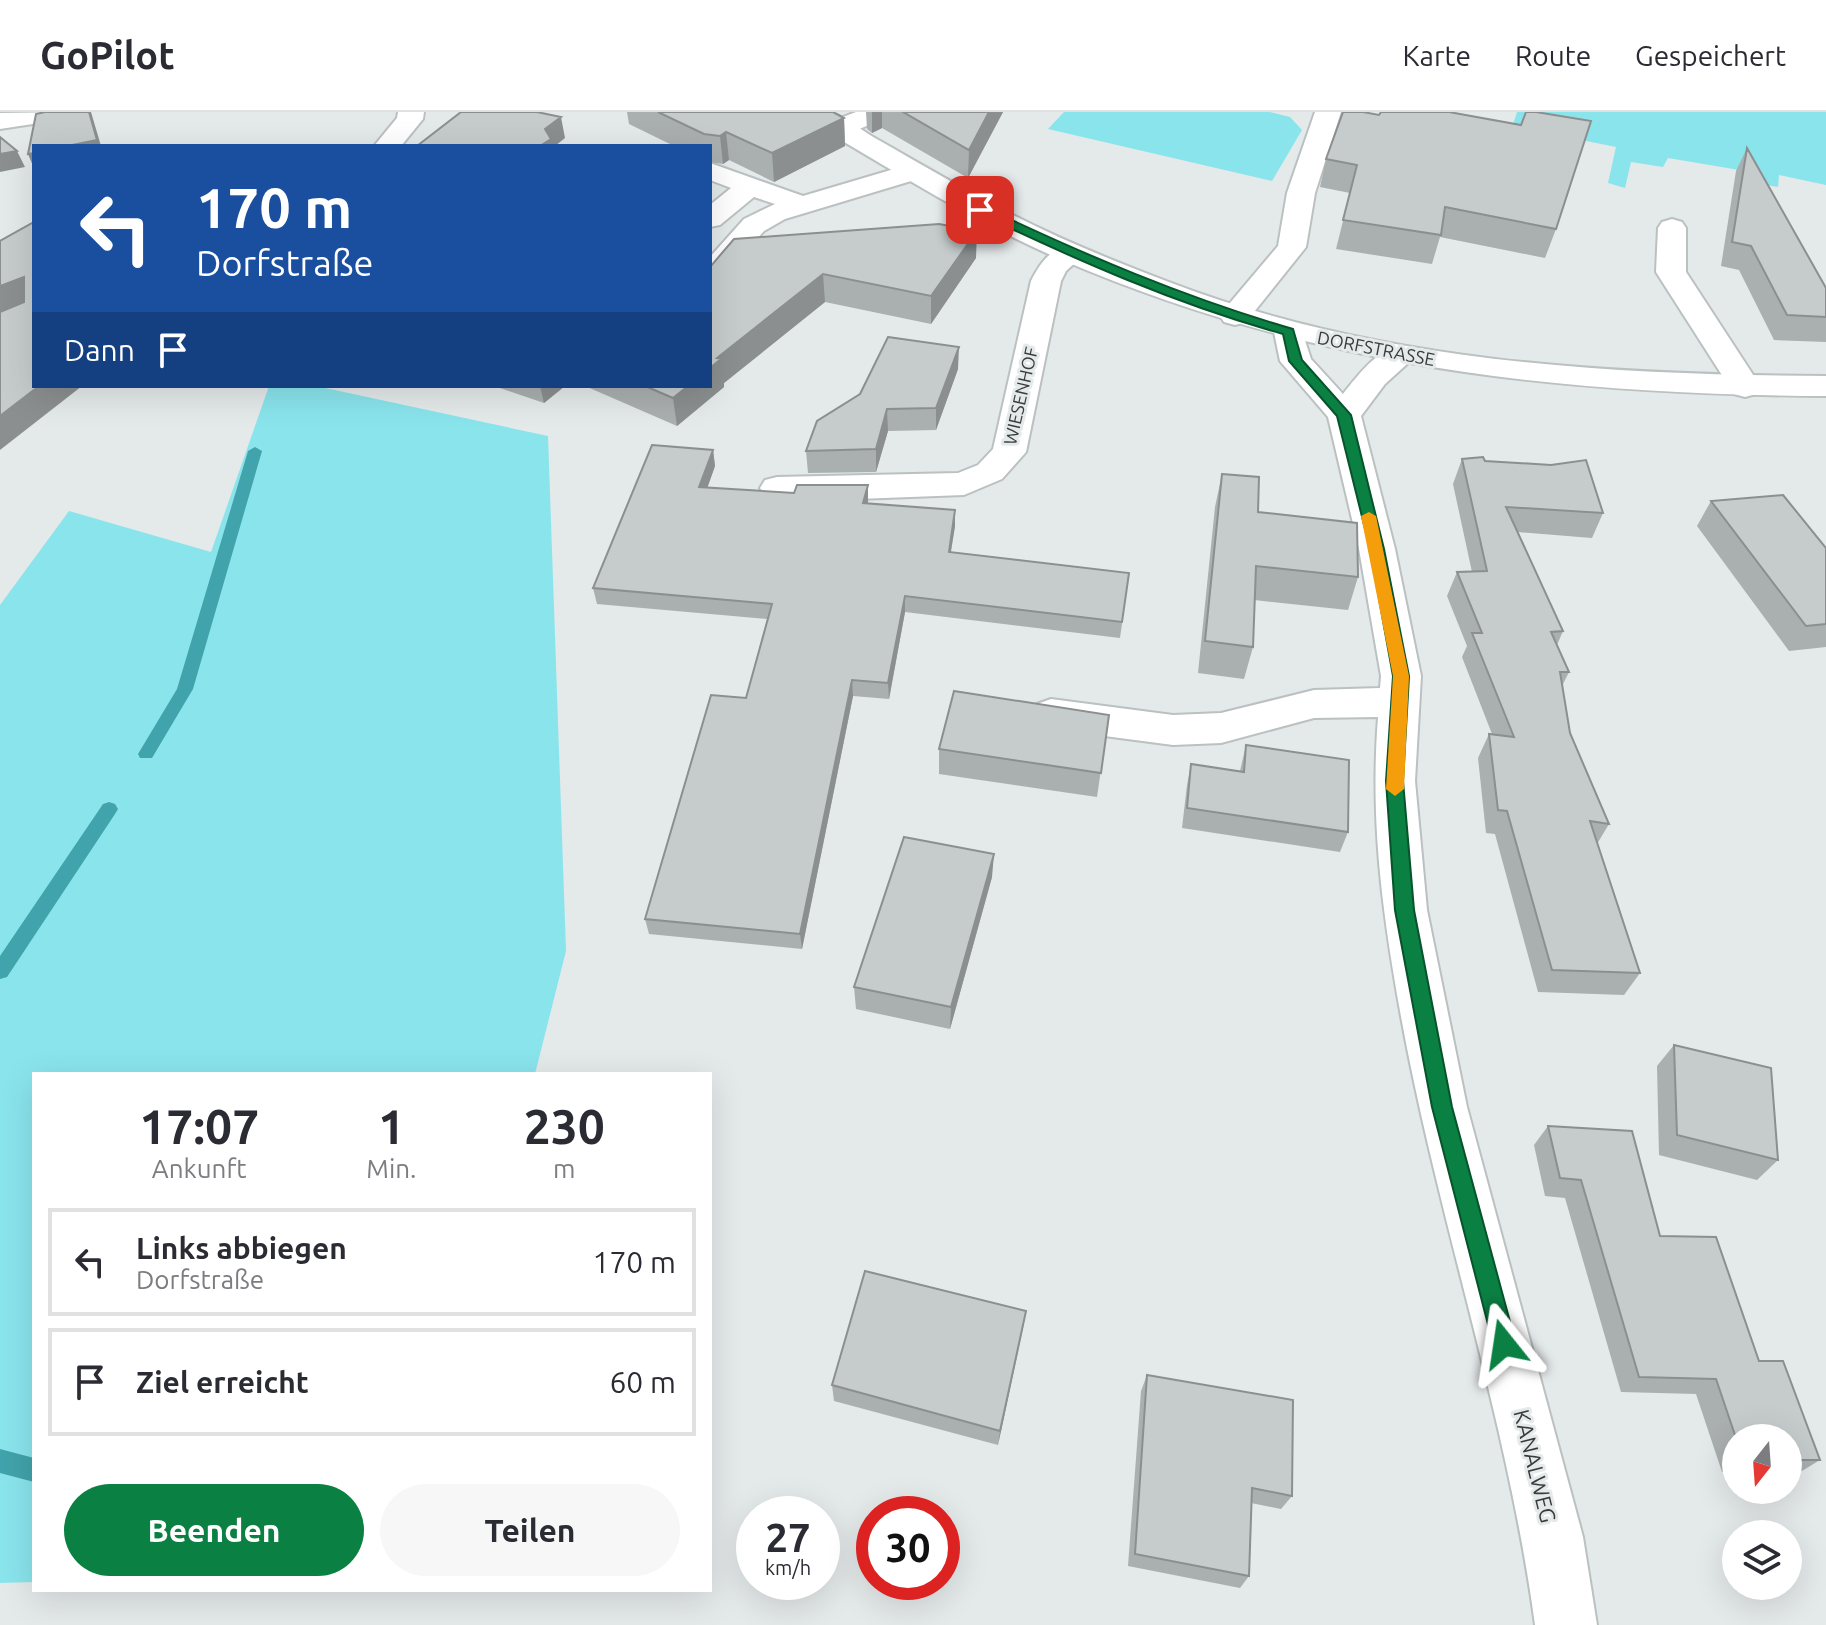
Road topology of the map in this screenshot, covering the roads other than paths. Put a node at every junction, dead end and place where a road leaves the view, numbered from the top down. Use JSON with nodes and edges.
{"nodes":[{"id":1,"x":59,"y":112,"type":"edge"},
{"id":2,"x":411,"y":112,"type":"edge"},
{"id":3,"x":810,"y":112,"type":"edge"},
{"id":4,"x":878,"y":112,"type":"edge"},
{"id":5,"x":1328,"y":112,"type":"edge"},
{"id":6,"x":0,"y":121,"type":"edge"},
{"id":7,"x":839,"y":128,"type":"junction"},
{"id":8,"x":389,"y":144,"type":"edge"},
{"id":9,"x":712,"y":172,"type":"edge"},
{"id":10,"x":911,"y":172,"type":"junction"},
{"id":11,"x":750,"y":186,"type":"junction"},
{"id":12,"x":803,"y":205,"type":"junction"},
{"id":13,"x":712,"y":217,"type":"edge"},
{"id":14,"x":1672,"y":228,"type":"dead end"},
{"id":15,"x":1071,"y":253,"type":"junction"},
{"id":16,"x":715,"y":263,"type":"edge"},
{"id":17,"x":1235,"y":316,"type":"junction"},
{"id":18,"x":1289,"y":332,"type":"junction"},
{"id":19,"x":1401,"y":355,"type":"junction"},
{"id":20,"x":1826,"y":386,"type":"edge"},
{"id":21,"x":1745,"y":387,"type":"junction"},
{"id":22,"x":1344,"y":415,"type":"junction"},
{"id":23,"x":777,"y":488,"type":"edge"},
{"id":24,"x":1399,"y":702,"type":"junction"},
{"id":25,"x":1051,"y":714,"type":"edge"},
{"id":26,"x":1566,"y":1625,"type":"edge"}],
"edges":[{"from":1,"to":6,"type":"street"},
{"from":2,"to":8,"type":"street"},
{"from":3,"to":7,"type":"street","name":"DORFSTRASSE"},
{"from":4,"to":7,"type":"street"},
{"from":5,"to":17,"type":"street"},
{"from":7,"to":10,"type":"street","name":"DORFSTRASSE"},
{"from":9,"to":11,"type":"street"},
{"from":10,"to":12,"type":"street"},
{"from":10,"to":15,"type":"street","name":"DORFSTRASSE"},
{"from":11,"to":12,"type":"street"},
{"from":11,"to":13,"type":"street"},
{"from":12,"to":16,"type":"street"},
{"from":14,"to":21,"type":"street"},
{"from":15,"to":17,"type":"street","name":"DORFSTRASSE"},
{"from":15,"to":23,"type":"street","name":"WIESENHOF"},
{"from":17,"to":18,"type":"street","name":"DORFSTRASSE"},
{"from":18,"to":19,"type":"street","name":"DORFSTRASSE"},
{"from":18,"to":22,"type":"street","name":"KANALWEG"},
{"from":19,"to":21,"type":"street","name":"DORFSTRASSE"},
{"from":19,"to":22,"type":"street"},
{"from":20,"to":21,"type":"street","name":"DORFSTRASSE"},
{"from":22,"to":24,"type":"street","name":"KANALWEG"},
{"from":24,"to":25,"type":"street"},
{"from":24,"to":26,"type":"street","name":"KANALWEG"}]}
